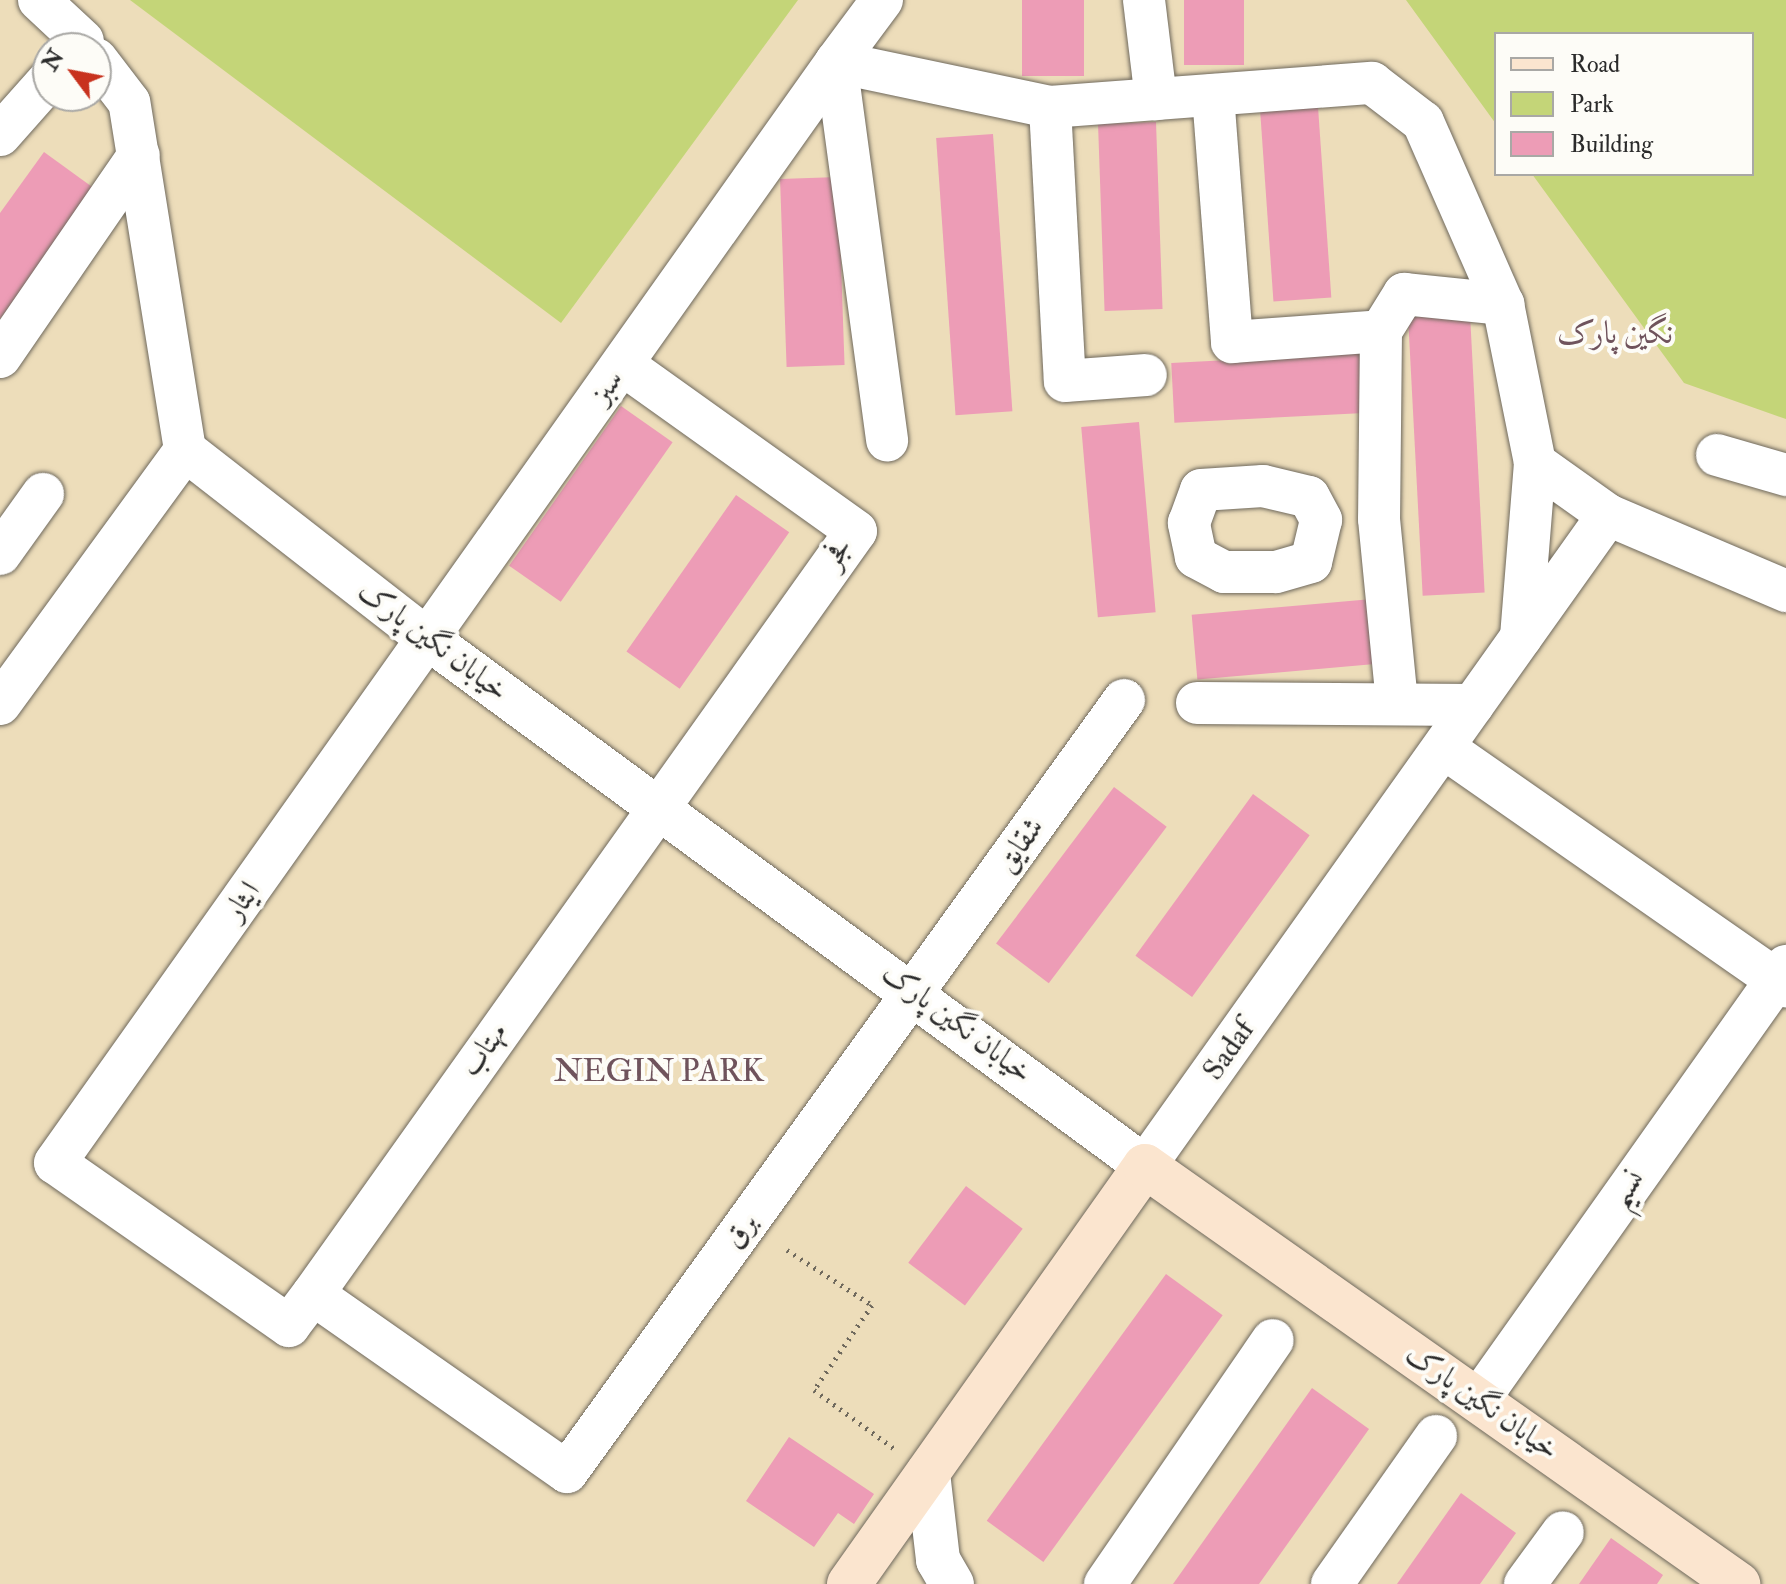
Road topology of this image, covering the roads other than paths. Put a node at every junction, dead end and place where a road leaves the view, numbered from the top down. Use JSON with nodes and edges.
{"nodes":[{"id":1,"x":39,"y":0,"type":"edge"},
{"id":2,"x":882,"y":0,"type":"edge"},
{"id":3,"x":1144,"y":0,"type":"edge"},
{"id":4,"x":70,"y":32,"type":"edge"},
{"id":5,"x":836,"y":62,"type":"junction"},
{"id":6,"x":112,"y":81,"type":"edge"},
{"id":7,"x":1213,"y":95,"type":"junction"},
{"id":8,"x":32,"y":99,"type":"edge"},
{"id":9,"x":1156,"y":99,"type":"junction"},
{"id":10,"x":1050,"y":107,"type":"junction"},
{"id":11,"x":0,"y":135,"type":"edge"},
{"id":12,"x":139,"y":155,"type":"junction"},
{"id":13,"x":1503,"y":304,"type":"junction"},
{"id":14,"x":1381,"y":331,"type":"junction"},
{"id":15,"x":0,"y":357,"type":"edge"},
{"id":16,"x":623,"y":365,"type":"junction"},
{"id":17,"x":1146,"y":375,"type":"dead end"},
{"id":18,"x":887,"y":441,"type":"dead end"},
{"id":19,"x":185,"y":450,"type":"junction"},
{"id":20,"x":1717,"y":455,"type":"dead end"},
{"id":21,"x":1535,"y":463,"type":"junction"},
{"id":22,"x":1786,"y":475,"type":"edge"},
{"id":23,"x":43,"y":494,"type":"dead end"},
{"id":24,"x":1608,"y":515,"type":"junction"},
{"id":25,"x":1379,"y":519,"type":"junction"},
{"id":26,"x":1321,"y":520,"type":"dead end"},
{"id":27,"x":0,"y":554,"type":"edge"},
{"id":28,"x":1786,"y":591,"type":"edge"},
{"id":29,"x":1521,"y":637,"type":"junction"},
{"id":30,"x":428,"y":639,"type":"junction"},
{"id":31,"x":1124,"y":700,"type":"dead end"},
{"id":32,"x":1397,"y":702,"type":"junction"},
{"id":33,"x":1197,"y":703,"type":"dead end"},
{"id":34,"x":0,"y":704,"type":"edge"},
{"id":35,"x":1473,"y":705,"type":"junction"},
{"id":36,"x":1444,"y":748,"type":"junction"},
{"id":37,"x":656,"y":805,"type":"junction"},
{"id":38,"x":1783,"y":978,"type":"edge"},
{"id":39,"x":915,"y":991,"type":"junction"},
{"id":40,"x":55,"y":1163,"type":"joint"},
{"id":41,"x":1145,"y":1166,"type":"junction"},
{"id":42,"x":313,"y":1294,"type":"junction"},
{"id":43,"x":1273,"y":1340,"type":"dead end"},
{"id":44,"x":1479,"y":1399,"type":"junction"},
{"id":45,"x":1436,"y":1436,"type":"dead end"},
{"id":46,"x":928,"y":1473,"type":"junction"},
{"id":47,"x":1563,"y":1532,"type":"dead end"},
{"id":48,"x":849,"y":1584,"type":"edge"},
{"id":49,"x":952,"y":1584,"type":"edge"},
{"id":50,"x":1105,"y":1584,"type":"edge"},
{"id":51,"x":1332,"y":1584,"type":"edge"},
{"id":52,"x":1525,"y":1584,"type":"edge"},
{"id":53,"x":1738,"y":1584,"type":"edge"}],
"edges":[{"from":1,"to":4,"type":"street"},
{"from":2,"to":5,"type":"street","name":"سبز"},
{"from":3,"to":9,"type":"street"},
{"from":5,"to":10,"type":"street"},
{"from":5,"to":16,"type":"street","name":"سبز"},
{"from":5,"to":18,"type":"street"},
{"from":6,"to":12,"type":"street"},
{"from":7,"to":9,"type":"street"},
{"from":7,"to":13,"type":"street"},
{"from":7,"to":14,"type":"street"},
{"from":8,"to":11,"type":"street"},
{"from":9,"to":10,"type":"street"},
{"from":10,"to":17,"type":"street"},
{"from":12,"to":15,"type":"street"},
{"from":12,"to":19,"type":"street"},
{"from":13,"to":14,"type":"street"},
{"from":13,"to":21,"type":"street"},
{"from":14,"to":25,"type":"street"},
{"from":16,"to":30,"type":"street","name":"سبز"},
{"from":16,"to":37,"type":"street","name":"فجر"},
{"from":19,"to":30,"type":"street","name":"خیابان نگین پارک"},
{"from":19,"to":34,"type":"street"},
{"from":20,"to":22,"type":"street"},
{"from":21,"to":24,"type":"street"},
{"from":21,"to":29,"type":"street"},
{"from":23,"to":27,"type":"street"},
{"from":24,"to":28,"type":"street"},
{"from":24,"to":29,"type":"street","name":"Sadaf"},
{"from":25,"to":26,"type":"street"},
{"from":25,"to":32,"type":"street"},
{"from":29,"to":35,"type":"street","name":"Sadaf"},
{"from":30,"to":37,"type":"street","name":"خیابان نگین پارک"},
{"from":30,"to":40,"type":"street","name":"ایثار"},
{"from":31,"to":39,"type":"street","name":"شقایق"},
{"from":32,"to":33,"type":"street"},
{"from":32,"to":35,"type":"street"},
{"from":35,"to":36,"type":"street","name":"Sadaf"},
{"from":36,"to":38,"type":"street","name":"نسیم"},
{"from":36,"to":41,"type":"street","name":"Sadaf"},
{"from":37,"to":39,"type":"street","name":"خیابان نگین پارک"},
{"from":37,"to":42,"type":"street","name":"مهتاب"},
{"from":38,"to":44,"type":"street","name":"نسیم"},
{"from":39,"to":41,"type":"street","name":"خیابان نگین پارک"},
{"from":39,"to":42,"type":"street","name":"برق"},
{"from":40,"to":42,"type":"street","name":"مهتاب"},
{"from":41,"to":44,"type":"main road","name":"خیابان نگین پارک"},
{"from":41,"to":46,"type":"main road","name":"Sadaf"},
{"from":43,"to":50,"type":"street"},
{"from":44,"to":53,"type":"main road","name":"خیابان نگین پارک"},
{"from":45,"to":51,"type":"street"},
{"from":46,"to":48,"type":"main road","name":"Sadaf"},
{"from":46,"to":49,"type":"street"},
{"from":47,"to":52,"type":"street"}]}
